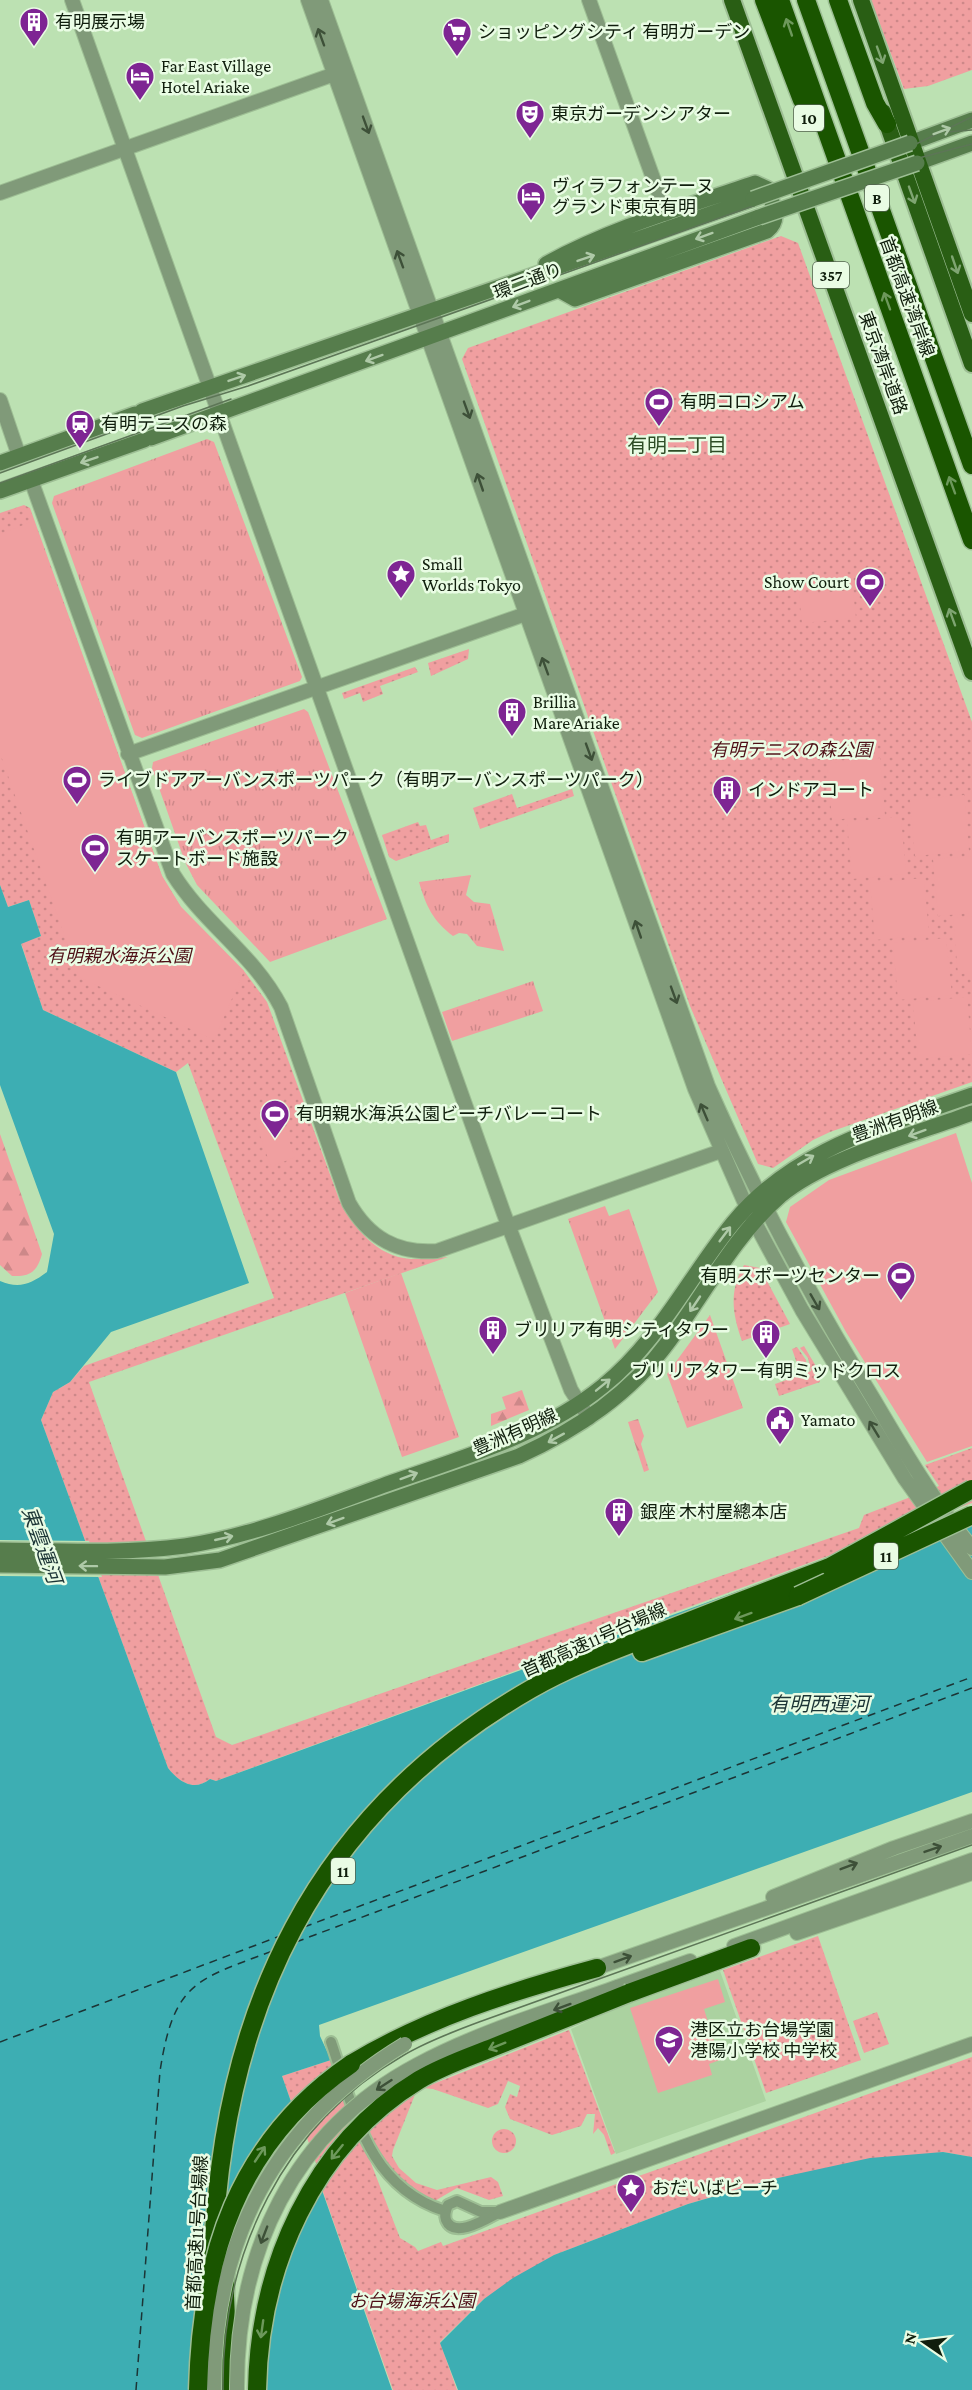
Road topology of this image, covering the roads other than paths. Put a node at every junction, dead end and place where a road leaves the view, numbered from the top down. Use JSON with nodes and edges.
{"nodes":[{"id":1,"x":72,"y":0,"type":"edge"},
{"id":2,"x":308,"y":0,"type":"edge"},
{"id":3,"x":321,"y":0,"type":"edge"},
{"id":4,"x":589,"y":0,"type":"edge"},
{"id":5,"x":722,"y":0,"type":"edge"},
{"id":6,"x":732,"y":0,"type":"edge"},
{"id":7,"x":806,"y":0,"type":"edge"},
{"id":8,"x":819,"y":0,"type":"edge"},
{"id":9,"x":838,"y":0,"type":"edge"},
{"id":10,"x":846,"y":0,"type":"edge"},
{"id":11,"x":861,"y":0,"type":"edge"},
{"id":12,"x":771,"y":4,"type":"edge"},
{"id":13,"x":340,"y":72,"type":"junction"},
{"id":14,"x":972,"y":120,"type":"edge"},
{"id":15,"x":895,"y":122,"type":"junction"},
{"id":16,"x":911,"y":142,"type":"junction"},
{"id":17,"x":972,"y":143,"type":"edge"},
{"id":18,"x":126,"y":150,"type":"junction"},
{"id":19,"x":918,"y":163,"type":"junction"},
{"id":20,"x":789,"y":186,"type":"junction"},
{"id":21,"x":0,"y":194,"type":"edge"},
{"id":22,"x":795,"y":205,"type":"junction"},
{"id":23,"x":666,"y":214,"type":"junction"},
{"id":24,"x":517,"y":280,"type":"junction"},
{"id":25,"x":559,"y":290,"type":"junction"},
{"id":26,"x":425,"y":312,"type":"junction"},
{"id":27,"x":972,"y":314,"type":"edge"},
{"id":28,"x":435,"y":337,"type":"junction"},
{"id":29,"x":972,"y":364,"type":"edge"},
{"id":30,"x":209,"y":387,"type":"junction"},
{"id":31,"x":948,"y":395,"type":"junction"},
{"id":32,"x":0,"y":400,"type":"edge"},
{"id":33,"x":218,"y":414,"type":"junction"},
{"id":34,"x":19,"y":456,"type":"junction"},
{"id":35,"x":0,"y":463,"type":"edge"},
{"id":36,"x":972,"y":465,"type":"edge"},
{"id":37,"x":31,"y":480,"type":"junction"},
{"id":38,"x":6,"y":489,"type":"edge"},
{"id":39,"x":972,"y":540,"type":"edge"},
{"id":40,"x":929,"y":550,"type":"junction"},
{"id":41,"x":533,"y":612,"type":"junction"},
{"id":42,"x":972,"y":672,"type":"edge"},
{"id":43,"x":318,"y":689,"type":"junction"},
{"id":44,"x":128,"y":754,"type":"junction"},
{"id":45,"x":972,"y":1095,"type":"edge"},
{"id":46,"x":972,"y":1113,"type":"edge"},
{"id":47,"x":721,"y":1151,"type":"junction"},
{"id":48,"x":759,"y":1194,"type":"junction"},
{"id":49,"x":747,"y":1208,"type":"junction"},
{"id":50,"x":766,"y":1209,"type":"junction"},
{"id":51,"x":754,"y":1223,"type":"junction"},
{"id":52,"x":510,"y":1227,"type":"junction"},
{"id":53,"x":579,"y":1404,"type":"junction"},
{"id":54,"x":589,"y":1418,"type":"junction"},
{"id":55,"x":911,"y":1476,"type":"junction"},
{"id":56,"x":972,"y":1489,"type":"edge"},
{"id":57,"x":972,"y":1503,"type":"edge"},
{"id":58,"x":972,"y":1515,"type":"edge"},
{"id":59,"x":972,"y":1528,"type":"edge"},
{"id":60,"x":188,"y":1546,"type":"junction"},
{"id":61,"x":972,"y":1548,"type":"edge"},
{"id":62,"x":0,"y":1551,"type":"edge"},
{"id":63,"x":220,"y":1560,"type":"junction"},
{"id":64,"x":0,"y":1565,"type":"edge"},
{"id":65,"x":830,"y":1567,"type":"junction"},
{"id":66,"x":972,"y":1572,"type":"edge"},
{"id":67,"x":798,"y":1596,"type":"junction"},
{"id":68,"x":972,"y":1821,"type":"edge"},
{"id":69,"x":972,"y":1836,"type":"edge"},
{"id":70,"x":969,"y":1866,"type":"edge"},
{"id":71,"x":758,"y":1907,"type":"junction"},
{"id":72,"x":767,"y":1938,"type":"junction"},
{"id":73,"x":751,"y":1948,"type":"junction"},
{"id":74,"x":597,"y":1968,"type":"junction"},
{"id":75,"x":617,"y":1987,"type":"junction"},
{"id":76,"x":331,"y":2042,"type":"dead end"},
{"id":77,"x":972,"y":2044,"type":"edge"},
{"id":78,"x":445,"y":2211,"type":"junction"},
{"id":79,"x":500,"y":2212,"type":"junction"},
{"id":80,"x":198,"y":2390,"type":"edge"},
{"id":81,"x":215,"y":2390,"type":"edge"},
{"id":82,"x":229,"y":2390,"type":"edge"},
{"id":83,"x":237,"y":2390,"type":"edge"},
{"id":84,"x":257,"y":2390,"type":"edge"}],
"edges":[{"from":1,"to":18,"type":"street"},
{"from":13,"to":2,"type":"street","one_way":true},
{"from":3,"to":13,"type":"street"},
{"from":4,"to":23,"type":"street"},
{"from":5,"to":20,"type":"highway"},
{"from":6,"to":40,"type":"highway","name":"東京湾岸道路","number":"357"},
{"from":7,"to":31,"type":"highway","name":"首都高速湾岸線","number":"B"},
{"from":8,"to":31,"type":"highway","number":"B"},
{"from":9,"to":15,"type":"highway"},
{"from":10,"to":15,"type":"highway"},
{"from":11,"to":15,"type":"highway","one_way":true},
{"from":39,"to":12,"type":"highway","name":"首都高速湾岸線","number":"B","one_way":true},
{"from":13,"to":18,"type":"street"},
{"from":13,"to":26,"type":"street"},
{"from":16,"to":14,"type":"main road","one_way":true},
{"from":15,"to":16,"type":"highway"},
{"from":15,"to":29,"type":"highway","one_way":true},
{"from":16,"to":19,"type":"highway"},
{"from":16,"to":20,"type":"main road","name":"環二通り","bridge":true},
{"from":17,"to":19,"type":"main road"},
{"from":18,"to":21,"type":"street"},
{"from":18,"to":30,"type":"street"},
{"from":19,"to":22,"type":"main road","name":"環二通り","bridge":true},
{"from":19,"to":27,"type":"highway","one_way":true},
{"from":20,"to":22,"type":"highway"},
{"from":24,"to":20,"type":"main road","name":"環二通り","one_way":true,"bridge":true},
{"from":22,"to":25,"type":"main road","name":"環二通り","one_way":true,"bridge":true},
{"from":22,"to":40,"type":"highway"},
{"from":23,"to":24,"type":"main road"},
{"from":23,"to":25,"type":"main road"},
{"from":24,"to":26,"type":"main road","name":"環二通り"},
{"from":25,"to":28,"type":"main road","name":"環二通り","one_way":true},
{"from":26,"to":28,"type":"street"},
{"from":30,"to":26,"type":"main road","name":"環二通り","one_way":true},
{"from":28,"to":33,"type":"main road","name":"環二通り","one_way":true},
{"from":28,"to":41,"type":"street"},
{"from":30,"to":33,"type":"street"},
{"from":30,"to":34,"type":"main road","name":"環二通り"},
{"from":31,"to":36,"type":"highway","name":"首都高速湾岸線","number":"B"},
{"from":32,"to":34,"type":"street"},
{"from":33,"to":37,"type":"main road","name":"環二通り","one_way":true},
{"from":33,"to":43,"type":"street"},
{"from":34,"to":35,"type":"main road","name":"環二通り"},
{"from":37,"to":38,"type":"main road","name":"環二通り"},
{"from":37,"to":44,"type":"street"},
{"from":42,"to":40,"type":"highway","name":"東京湾岸道路","number":"357","one_way":true},
{"from":41,"to":43,"type":"street"},
{"from":47,"to":41,"type":"street","one_way":true},
{"from":41,"to":48,"type":"street","one_way":true},
{"from":43,"to":44,"type":"street"},
{"from":43,"to":52,"type":"street"},
{"from":44,"to":52,"type":"street"},
{"from":48,"to":45,"type":"main road","name":"豊洲有明線","one_way":true},
{"from":46,"to":50,"type":"main road","name":"豊洲有明線","one_way":true},
{"from":47,"to":49,"type":"street"},
{"from":47,"to":52,"type":"street"},
{"from":48,"to":49,"type":"main road","name":"豊洲有明線"},
{"from":48,"to":50,"type":"street"},
{"from":49,"to":51,"type":"street"},
{"from":53,"to":49,"type":"main road","name":"豊洲有明線","one_way":true},
{"from":50,"to":51,"type":"main road","name":"豊洲有明線"},
{"from":50,"to":55,"type":"street","one_way":true},
{"from":51,"to":54,"type":"main road","name":"豊洲有明線","one_way":true},
{"from":55,"to":51,"type":"street","one_way":true},
{"from":52,"to":53,"type":"street"},
{"from":53,"to":54,"type":"street"},
{"from":60,"to":53,"type":"main road","name":"豊洲有明線","one_way":true},
{"from":54,"to":63,"type":"main road","name":"豊洲有明線","one_way":true},
{"from":55,"to":61,"type":"street","bridge":true},
{"from":55,"to":66,"type":"street","bridge":true},
{"from":56,"to":65,"type":"highway","number":"11","bridge":true},
{"from":57,"to":65,"type":"highway","number":"11","bridge":true},
{"from":58,"to":67,"type":"highway","number":"11","bridge":true},
{"from":59,"to":67,"type":"highway","number":"11","bridge":true},
{"from":60,"to":62,"type":"main road","name":"豊洲有明線"},
{"from":60,"to":63,"type":"main road"},
{"from":63,"to":64,"type":"main road","name":"豊洲有明線","one_way":true},
{"from":65,"to":81,"type":"highway","name":"首都高速11号台場線","number":"11","bridge":true},
{"from":67,"to":82,"type":"highway","name":"首都高速11号台場線","number":"11","one_way":true,"bridge":true},
{"from":71,"to":68,"type":"street","one_way":true},
{"from":71,"to":69,"type":"street","one_way":true},
{"from":70,"to":72,"type":"street"},
{"from":74,"to":71,"type":"street","one_way":true},
{"from":72,"to":73,"type":"street"},
{"from":72,"to":75,"type":"street"},
{"from":73,"to":75,"type":"street"},
{"from":73,"to":84,"type":"highway","one_way":true,"bridge":true},
{"from":80,"to":74,"type":"highway","one_way":true,"bridge":true},
{"from":74,"to":81,"type":"street","bridge":true},
{"from":75,"to":83,"type":"street","one_way":true,"bridge":true},
{"from":76,"to":78,"type":"street"},
{"from":77,"to":79,"type":"street"},
{"from":78,"to":79,"type":"street"},
{"from":78,"to":79,"type":"street"}]}
